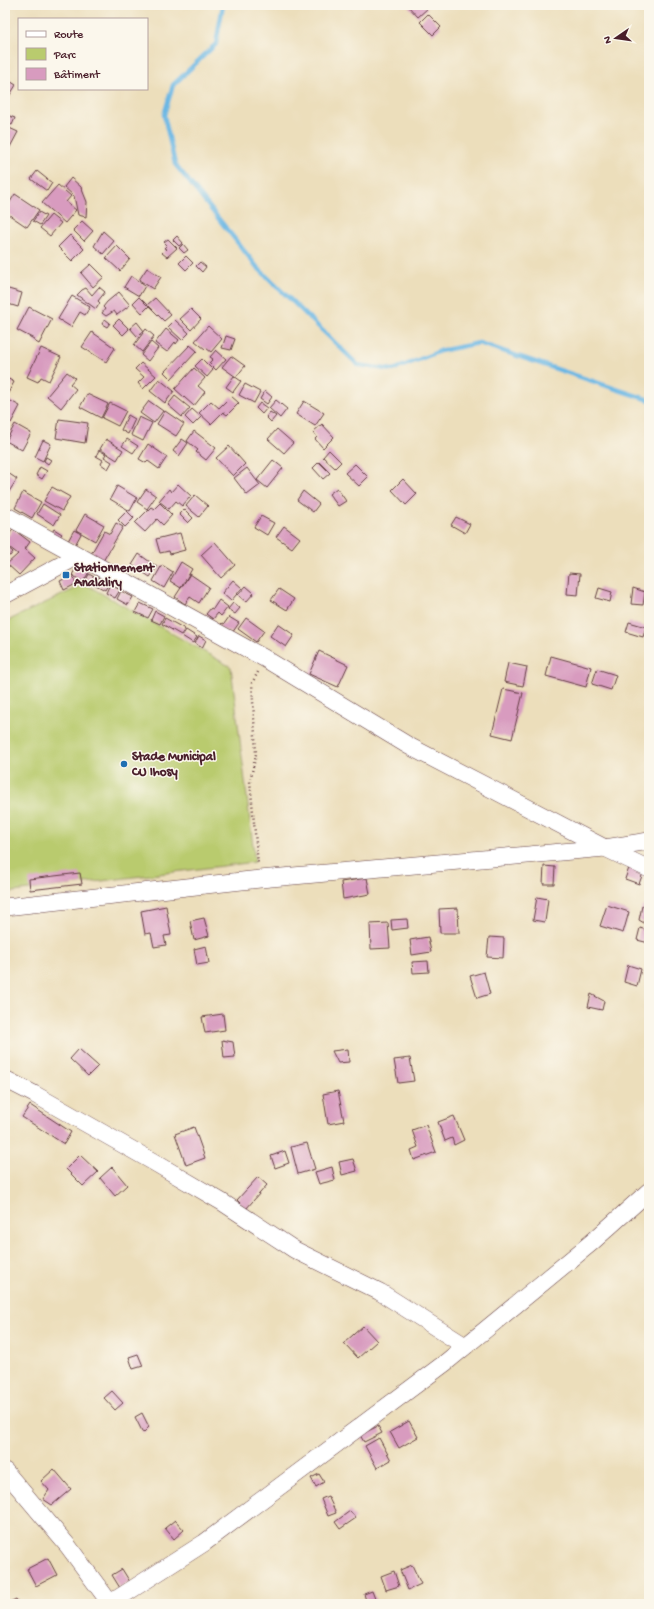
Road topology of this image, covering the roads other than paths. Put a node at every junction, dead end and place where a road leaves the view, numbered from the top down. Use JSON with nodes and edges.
{"nodes":[{"id":1,"x":5,"y":515,"type":"edge"},
{"id":2,"x":78,"y":556,"type":"junction"},
{"id":3,"x":5,"y":595,"type":"edge"},
{"id":4,"x":649,"y":841,"type":"edge"},
{"id":5,"x":605,"y":848,"type":"junction"},
{"id":6,"x":649,"y":869,"type":"edge"},
{"id":7,"x":5,"y":907,"type":"edge"},
{"id":8,"x":5,"y":1080,"type":"edge"},
{"id":9,"x":649,"y":1191,"type":"edge"},
{"id":10,"x":465,"y":1346,"type":"junction"},
{"id":11,"x":5,"y":1471,"type":"edge"},
{"id":12,"x":109,"y":1604,"type":"edge"}],
"edges":[{"from":1,"to":2,"type":"street"},
{"from":2,"to":3,"type":"street"},
{"from":2,"to":5,"type":"street"},
{"from":4,"to":5,"type":"street"},
{"from":5,"to":6,"type":"street"},
{"from":5,"to":7,"type":"street"},
{"from":8,"to":10,"type":"street"},
{"from":9,"to":10,"type":"street"},
{"from":10,"to":12,"type":"street"},
{"from":11,"to":12,"type":"street"}]}
